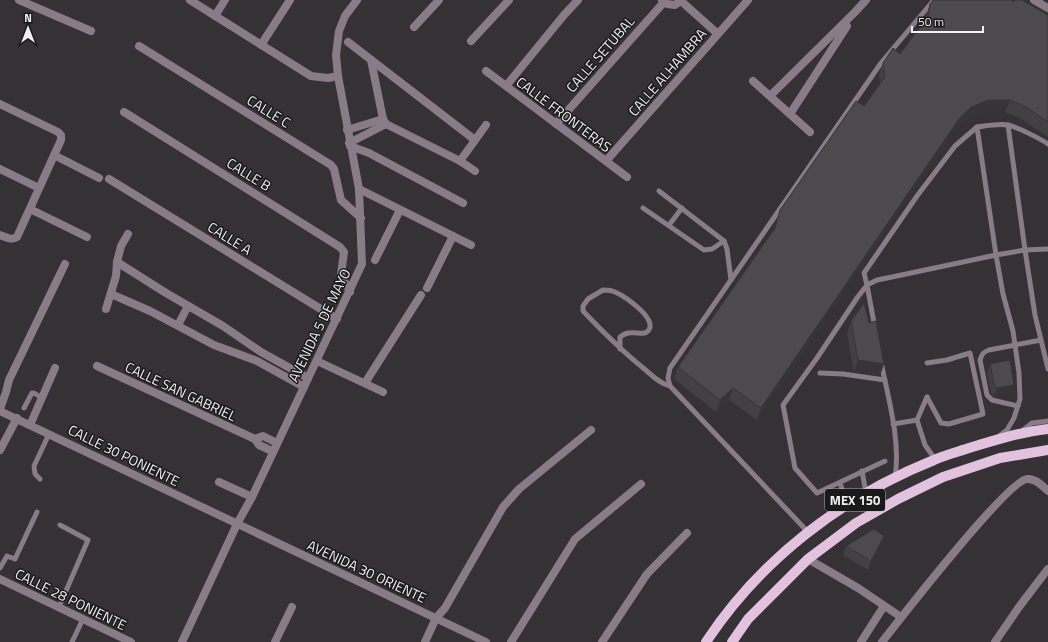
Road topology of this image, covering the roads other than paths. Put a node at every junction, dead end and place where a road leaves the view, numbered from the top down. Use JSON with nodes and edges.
{"nodes":[{"id":1,"x":20,"y":0,"type":"edge"},
{"id":2,"x":190,"y":0,"type":"edge"},
{"id":3,"x":224,"y":0,"type":"edge"},
{"id":4,"x":290,"y":0,"type":"edge"},
{"id":5,"x":357,"y":0,"type":"edge"},
{"id":6,"x":439,"y":0,"type":"edge"},
{"id":7,"x":509,"y":0,"type":"edge"},
{"id":8,"x":578,"y":0,"type":"edge"},
{"id":9,"x":748,"y":0,"type":"edge"},
{"id":10,"x":866,"y":0,"type":"edge"},
{"id":11,"x":934,"y":0,"type":"edge"},
{"id":12,"x":1034,"y":0,"type":"edge"},
{"id":13,"x":663,"y":1,"type":"edge"},
{"id":14,"x":682,"y":1,"type":"edge"},
{"id":15,"x":1048,"y":8,"type":"edge"},
{"id":16,"x":856,"y":12,"type":"junction"},
{"id":17,"x":215,"y":16,"type":"junction"},
{"id":18,"x":414,"y":27,"type":"dead end"},
{"id":19,"x":91,"y":31,"type":"dead end"},
{"id":20,"x":718,"y":34,"type":"junction"},
{"id":21,"x":472,"y":41,"type":"dead end"},
{"id":22,"x":348,"y":42,"type":"dead end"},
{"id":23,"x":261,"y":45,"type":"junction"},
{"id":24,"x":139,"y":46,"type":"dead end"},
{"id":25,"x":371,"y":60,"type":"junction"},
{"id":26,"x":486,"y":71,"type":"dead end"},
{"id":27,"x":338,"y":76,"type":"junction"},
{"id":28,"x":753,"y":81,"type":"dead end"},
{"id":29,"x":506,"y":86,"type":"junction"},
{"id":30,"x":770,"y":96,"type":"junction"},
{"id":31,"x":0,"y":104,"type":"edge"},
{"id":32,"x":124,"y":112,"type":"dead end"},
{"id":33,"x":790,"y":114,"type":"junction"},
{"id":34,"x":384,"y":122,"type":"junction"},
{"id":35,"x":556,"y":124,"type":"junction"},
{"id":36,"x":486,"y":125,"type":"dead end"},
{"id":37,"x":1008,"y":125,"type":"junction"},
{"id":38,"x":977,"y":127,"type":"junction"},
{"id":39,"x":347,"y":130,"type":"junction"},
{"id":40,"x":810,"y":132,"type":"dead end"},
{"id":41,"x":475,"y":140,"type":"junction"},
{"id":42,"x":350,"y":144,"type":"junction"},
{"id":43,"x":1048,"y":144,"type":"edge"},
{"id":44,"x":54,"y":155,"type":"junction"},
{"id":45,"x":460,"y":161,"type":"junction"},
{"id":46,"x":606,"y":161,"type":"junction"},
{"id":47,"x":0,"y":168,"type":"edge"},
{"id":48,"x":475,"y":172,"type":"dead end"},
{"id":49,"x":627,"y":177,"type":"dead end"},
{"id":50,"x":99,"y":178,"type":"dead end"},
{"id":51,"x":109,"y":178,"type":"dead end"},
{"id":52,"x":39,"y":188,"type":"junction"},
{"id":53,"x":359,"y":189,"type":"junction"},
{"id":54,"x":659,"y":191,"type":"dead end"},
{"id":55,"x":463,"y":203,"type":"dead end"},
{"id":56,"x":643,"y":208,"type":"dead end"},
{"id":57,"x":682,"y":208,"type":"junction"},
{"id":58,"x":30,"y":209,"type":"junction"},
{"id":59,"x":400,"y":210,"type":"junction"},
{"id":60,"x":361,"y":218,"type":"junction"},
{"id":61,"x":669,"y":225,"type":"junction"},
{"id":62,"x":0,"y":234,"type":"edge"},
{"id":63,"x":128,"y":234,"type":"dead end"},
{"id":64,"x":453,"y":236,"type":"junction"},
{"id":65,"x":87,"y":237,"type":"dead end"},
{"id":66,"x":724,"y":241,"type":"junction"},
{"id":67,"x":471,"y":245,"type":"dead end"},
{"id":68,"x":1048,"y":249,"type":"edge"},
{"id":69,"x":1025,"y":250,"type":"junction"},
{"id":70,"x":996,"y":255,"type":"junction"},
{"id":71,"x":374,"y":260,"type":"dead end"},
{"id":72,"x":116,"y":262,"type":"junction"},
{"id":73,"x":65,"y":264,"type":"dead end"},
{"id":74,"x":731,"y":280,"type":"junction"},
{"id":75,"x":867,"y":285,"type":"junction"},
{"id":76,"x":427,"y":288,"type":"dead end"},
{"id":77,"x":350,"y":292,"type":"junction"},
{"id":78,"x":111,"y":294,"type":"junction"},
{"id":79,"x":421,"y":295,"type":"dead end"},
{"id":80,"x":188,"y":306,"type":"junction"},
{"id":81,"x":106,"y":309,"type":"dead end"},
{"id":82,"x":337,"y":319,"type":"junction"},
{"id":83,"x":178,"y":325,"type":"junction"},
{"id":84,"x":876,"y":336,"type":"edge"},
{"id":85,"x":1041,"y":340,"type":"junction"},
{"id":86,"x":1014,"y":346,"type":"junction"},
{"id":87,"x":620,"y":349,"type":"junction"},
{"id":88,"x":880,"y":358,"type":"edge"},
{"id":89,"x":317,"y":361,"type":"junction"},
{"id":90,"x":927,"y":363,"type":"dead end"},
{"id":91,"x":97,"y":366,"type":"dead end"},
{"id":92,"x":55,"y":368,"type":"dead end"},
{"id":93,"x":1048,"y":369,"type":"edge"},
{"id":94,"x":820,"y":373,"type":"dead end"},
{"id":95,"x":308,"y":378,"type":"junction"},
{"id":96,"x":885,"y":380,"type":"junction"},
{"id":97,"x":365,"y":383,"type":"junction"},
{"id":98,"x":304,"y":386,"type":"junction"},
{"id":99,"x":670,"y":386,"type":"junction"},
{"id":100,"x":383,"y":392,"type":"dead end"},
{"id":101,"x":42,"y":398,"type":"junction"},
{"id":102,"x":1018,"y":406,"type":"junction"},
{"id":103,"x":24,"y":408,"type":"dead end"},
{"id":104,"x":0,"y":410,"type":"edge"},
{"id":105,"x":17,"y":418,"type":"junction"},
{"id":106,"x":917,"y":420,"type":"junction"},
{"id":107,"x":1048,"y":420,"type":"edge"},
{"id":108,"x":893,"y":424,"type":"junction"},
{"id":109,"x":30,"y":425,"type":"junction"},
{"id":110,"x":1048,"y":429,"type":"edge"},
{"id":111,"x":591,"y":430,"type":"dead end"},
{"id":112,"x":49,"y":434,"type":"junction"},
{"id":113,"x":1018,"y":434,"type":"junction"},
{"id":114,"x":255,"y":439,"type":"junction"},
{"id":115,"x":996,"y":439,"type":"junction"},
{"id":116,"x":277,"y":443,"type":"junction"},
{"id":117,"x":0,"y":450,"type":"edge"},
{"id":118,"x":1048,"y":450,"type":"edge"},
{"id":119,"x":272,"y":451,"type":"junction"},
{"id":120,"x":935,"y":459,"type":"junction"},
{"id":121,"x":884,"y":461,"type":"dead end"},
{"id":122,"x":862,"y":471,"type":"junction"},
{"id":123,"x":895,"y":477,"type":"junction"},
{"id":124,"x":40,"y":479,"type":"dead end"},
{"id":125,"x":219,"y":482,"type":"dead end"},
{"id":126,"x":840,"y":483,"type":"junction"},
{"id":127,"x":641,"y":484,"type":"dead end"},
{"id":128,"x":1048,"y":491,"type":"edge"},
{"id":129,"x":866,"y":493,"type":"junction"},
{"id":130,"x":252,"y":497,"type":"junction"},
{"id":131,"x":847,"y":504,"type":"junction"},
{"id":132,"x":37,"y":512,"type":"dead end"},
{"id":133,"x":237,"y":524,"type":"junction"},
{"id":134,"x":60,"y":525,"type":"dead end"},
{"id":135,"x":808,"y":532,"type":"junction"},
{"id":136,"x":687,"y":533,"type":"dead end"},
{"id":137,"x":808,"y":559,"type":"junction"},
{"id":138,"x":0,"y":568,"type":"edge"},
{"id":139,"x":1048,"y":569,"type":"edge"},
{"id":140,"x":0,"y":579,"type":"edge"},
{"id":141,"x":884,"y":606,"type":"junction"},
{"id":142,"x":59,"y":607,"type":"junction"},
{"id":143,"x":292,"y":607,"type":"dead end"},
{"id":144,"x":436,"y":618,"type":"junction"},
{"id":145,"x":901,"y":618,"type":"junction"},
{"id":146,"x":83,"y":619,"type":"junction"},
{"id":147,"x":119,"y":639,"type":"edge"},
{"id":148,"x":72,"y":642,"type":"edge"},
{"id":149,"x":131,"y":642,"type":"edge"},
{"id":150,"x":182,"y":642,"type":"edge"},
{"id":151,"x":275,"y":642,"type":"edge"},
{"id":152,"x":425,"y":642,"type":"edge"},
{"id":153,"x":486,"y":642,"type":"edge"},
{"id":154,"x":512,"y":642,"type":"edge"},
{"id":155,"x":602,"y":642,"type":"edge"},
{"id":156,"x":706,"y":642,"type":"edge"},
{"id":157,"x":732,"y":642,"type":"edge"},
{"id":158,"x":861,"y":642,"type":"edge"},
{"id":159,"x":882,"y":642,"type":"edge"},
{"id":160,"x":995,"y":642,"type":"edge"}],
"edges":[{"from":1,"to":19,"type":"street"},
{"from":2,"to":17,"type":"street"},
{"from":3,"to":17,"type":"street"},
{"from":4,"to":23,"type":"street"},
{"from":5,"to":27,"type":"street","name":"AVENIDA 5 DE MAYO"},
{"from":6,"to":18,"type":"street"},
{"from":7,"to":21,"type":"street"},
{"from":8,"to":29,"type":"street"},
{"from":9,"to":20,"type":"street","name":"CALLE ALHAMBRA"},
{"from":10,"to":16,"type":"street"},
{"from":11,"to":74,"type":"lane"},
{"from":12,"to":15,"type":"street"},
{"from":13,"to":14,"type":"street"},
{"from":13,"to":35,"type":"street","name":"CALLE SETUBAL"},
{"from":14,"to":20,"type":"street"},
{"from":16,"to":30,"type":"street"},
{"from":16,"to":33,"type":"street"},
{"from":17,"to":23,"type":"street"},
{"from":20,"to":46,"type":"street","name":"CALLE ALHAMBRA"},
{"from":22,"to":25,"type":"street"},
{"from":23,"to":27,"type":"street"},
{"from":24,"to":60,"type":"street","name":"CALLE C"},
{"from":25,"to":34,"type":"street"},
{"from":25,"to":41,"type":"street"},
{"from":26,"to":29,"type":"street","name":"CALLE FRONTERAS"},
{"from":27,"to":39,"type":"street","name":"AVENIDA 5 DE MAYO"},
{"from":28,"to":30,"type":"street"},
{"from":29,"to":35,"type":"street","name":"CALLE FRONTERAS"},
{"from":30,"to":33,"type":"street"},
{"from":31,"to":44,"type":"street"},
{"from":32,"to":77,"type":"street","name":"CALLE B"},
{"from":33,"to":40,"type":"street"},
{"from":34,"to":39,"type":"street"},
{"from":34,"to":42,"type":"street"},
{"from":34,"to":45,"type":"street"},
{"from":35,"to":46,"type":"street","name":"CALLE FRONTERAS"},
{"from":36,"to":41,"type":"street"},
{"from":37,"to":38,"type":"lane"},
{"from":37,"to":43,"type":"lane"},
{"from":37,"to":69,"type":"lane"},
{"from":38,"to":70,"type":"lane"},
{"from":38,"to":75,"type":"lane"},
{"from":39,"to":42,"type":"street","name":"AVENIDA 5 DE MAYO"},
{"from":41,"to":45,"type":"street"},
{"from":42,"to":53,"type":"street","name":"AVENIDA 5 DE MAYO"},
{"from":42,"to":55,"type":"street"},
{"from":44,"to":50,"type":"street"},
{"from":44,"to":52,"type":"street"},
{"from":45,"to":48,"type":"street"},
{"from":46,"to":49,"type":"street","name":"CALLE FRONTERAS"},
{"from":47,"to":52,"type":"street"},
{"from":51,"to":82,"type":"street","name":"CALLE A"},
{"from":52,"to":58,"type":"street"},
{"from":53,"to":59,"type":"street"},
{"from":53,"to":60,"type":"street","name":"AVENIDA 5 DE MAYO"},
{"from":54,"to":57,"type":"lane"},
{"from":56,"to":61,"type":"lane"},
{"from":57,"to":61,"type":"lane"},
{"from":57,"to":66,"type":"lane"},
{"from":58,"to":62,"type":"street"},
{"from":58,"to":65,"type":"street"},
{"from":59,"to":64,"type":"street"},
{"from":59,"to":71,"type":"street"},
{"from":60,"to":77,"type":"street","name":"AVENIDA 5 DE MAYO"},
{"from":61,"to":66,"type":"lane"},
{"from":63,"to":72,"type":"street"},
{"from":64,"to":67,"type":"street"},
{"from":64,"to":76,"type":"street"},
{"from":66,"to":74,"type":"lane"},
{"from":68,"to":69,"type":"lane"},
{"from":69,"to":70,"type":"lane"},
{"from":69,"to":85,"type":"lane"},
{"from":70,"to":75,"type":"lane"},
{"from":70,"to":86,"type":"lane"},
{"from":72,"to":78,"type":"street"},
{"from":72,"to":80,"type":"street"},
{"from":73,"to":104,"type":"street"},
{"from":74,"to":99,"type":"lane"},
{"from":75,"to":84,"type":"lane"},
{"from":75,"to":126,"type":"lane"},
{"from":77,"to":82,"type":"street","name":"AVENIDA 5 DE MAYO"},
{"from":78,"to":81,"type":"street"},
{"from":78,"to":83,"type":"street"},
{"from":79,"to":97,"type":"street"},
{"from":80,"to":83,"type":"street"},
{"from":80,"to":95,"type":"street"},
{"from":82,"to":89,"type":"street","name":"AVENIDA 5 DE MAYO"},
{"from":83,"to":98,"type":"street"},
{"from":85,"to":86,"type":"lane"},
{"from":85,"to":93,"type":"lane"},
{"from":86,"to":102,"type":"lane"},
{"from":86,"to":102,"type":"lane"},
{"from":87,"to":87,"type":"lane"},
{"from":87,"to":99,"type":"lane"},
{"from":88,"to":96,"type":"lane"},
{"from":89,"to":95,"type":"street","name":"AVENIDA 5 DE MAYO"},
{"from":89,"to":97,"type":"street"},
{"from":90,"to":106,"type":"lane"},
{"from":91,"to":114,"type":"street","name":"CALLE SAN GABRIEL"},
{"from":92,"to":101,"type":"street"},
{"from":94,"to":96,"type":"lane"},
{"from":95,"to":98,"type":"street","name":"AVENIDA 5 DE MAYO"},
{"from":96,"to":108,"type":"lane"},
{"from":97,"to":100,"type":"street"},
{"from":98,"to":116,"type":"street","name":"AVENIDA 5 DE MAYO"},
{"from":99,"to":135,"type":"lane"},
{"from":101,"to":103,"type":"lane"},
{"from":101,"to":109,"type":"street"},
{"from":102,"to":115,"type":"lane"},
{"from":104,"to":105,"type":"street","name":"CALLE 30 PONIENTE"},
{"from":105,"to":109,"type":"street","name":"CALLE 30 PONIENTE"},
{"from":105,"to":117,"type":"street"},
{"from":106,"to":108,"type":"lane"},
{"from":106,"to":120,"type":"lane"},
{"from":107,"to":113,"type":"lane"},
{"from":108,"to":123,"type":"lane"},
{"from":109,"to":112,"type":"street","name":"CALLE 30 PONIENTE"},
{"from":110,"to":113,"type":"main road","number":"MEX 150"},
{"from":111,"to":144,"type":"street"},
{"from":112,"to":124,"type":"lane"},
{"from":112,"to":133,"type":"street","name":"CALLE 30 PONIENTE"},
{"from":113,"to":115,"type":"main road","number":"MEX 150"},
{"from":114,"to":116,"type":"street","name":"CALLE SAN GABRIEL"},
{"from":114,"to":119,"type":"street","name":"CALLE SAN GABRIEL"},
{"from":115,"to":120,"type":"main road","number":"MEX 150"},
{"from":116,"to":119,"type":"street","name":"AVENIDA 5 DE MAYO"},
{"from":118,"to":137,"type":"main road","number":"MEX 150"},
{"from":119,"to":130,"type":"street","name":"AVENIDA 5 DE MAYO"},
{"from":120,"to":123,"type":"main road","number":"MEX 150"},
{"from":121,"to":122,"type":"lane"},
{"from":122,"to":126,"type":"lane"},
{"from":122,"to":129,"type":"lane"},
{"from":123,"to":129,"type":"main road","number":"MEX 150"},
{"from":125,"to":130,"type":"street"},
{"from":126,"to":131,"type":"lane"},
{"from":127,"to":154,"type":"street"},
{"from":128,"to":145,"type":"street"},
{"from":129,"to":131,"type":"main road","number":"MEX 150"},
{"from":130,"to":133,"type":"street","name":"AVENIDA 5 DE MAYO"},
{"from":131,"to":135,"type":"main road","number":"MEX 150"},
{"from":132,"to":138,"type":"lane"},
{"from":133,"to":144,"type":"street","name":"AVENIDA 30 ORIENTE"},
{"from":133,"to":150,"type":"street","name":"AVENIDA 5 DE MAYO"},
{"from":134,"to":142,"type":"lane"},
{"from":135,"to":156,"type":"main road","number":"MEX 150"},
{"from":136,"to":155,"type":"street"},
{"from":137,"to":141,"type":"street"},
{"from":137,"to":157,"type":"main road","number":"MEX 150"},
{"from":139,"to":160,"type":"street"},
{"from":140,"to":142,"type":"street","name":"CALLE 28 PONIENTE"},
{"from":141,"to":145,"type":"street"},
{"from":141,"to":158,"type":"street"},
{"from":142,"to":146,"type":"street","name":"CALLE 28 PONIENTE"},
{"from":143,"to":151,"type":"street"},
{"from":144,"to":152,"type":"street"},
{"from":144,"to":153,"type":"street","name":"AVENIDA 30 ORIENTE"},
{"from":145,"to":159,"type":"street"},
{"from":146,"to":147,"type":"street","name":"CALLE 28 PONIENTE"},
{"from":146,"to":148,"type":"lane"},
{"from":147,"to":149,"type":"street","name":"CALLE 28 PONIENTE"}]}
